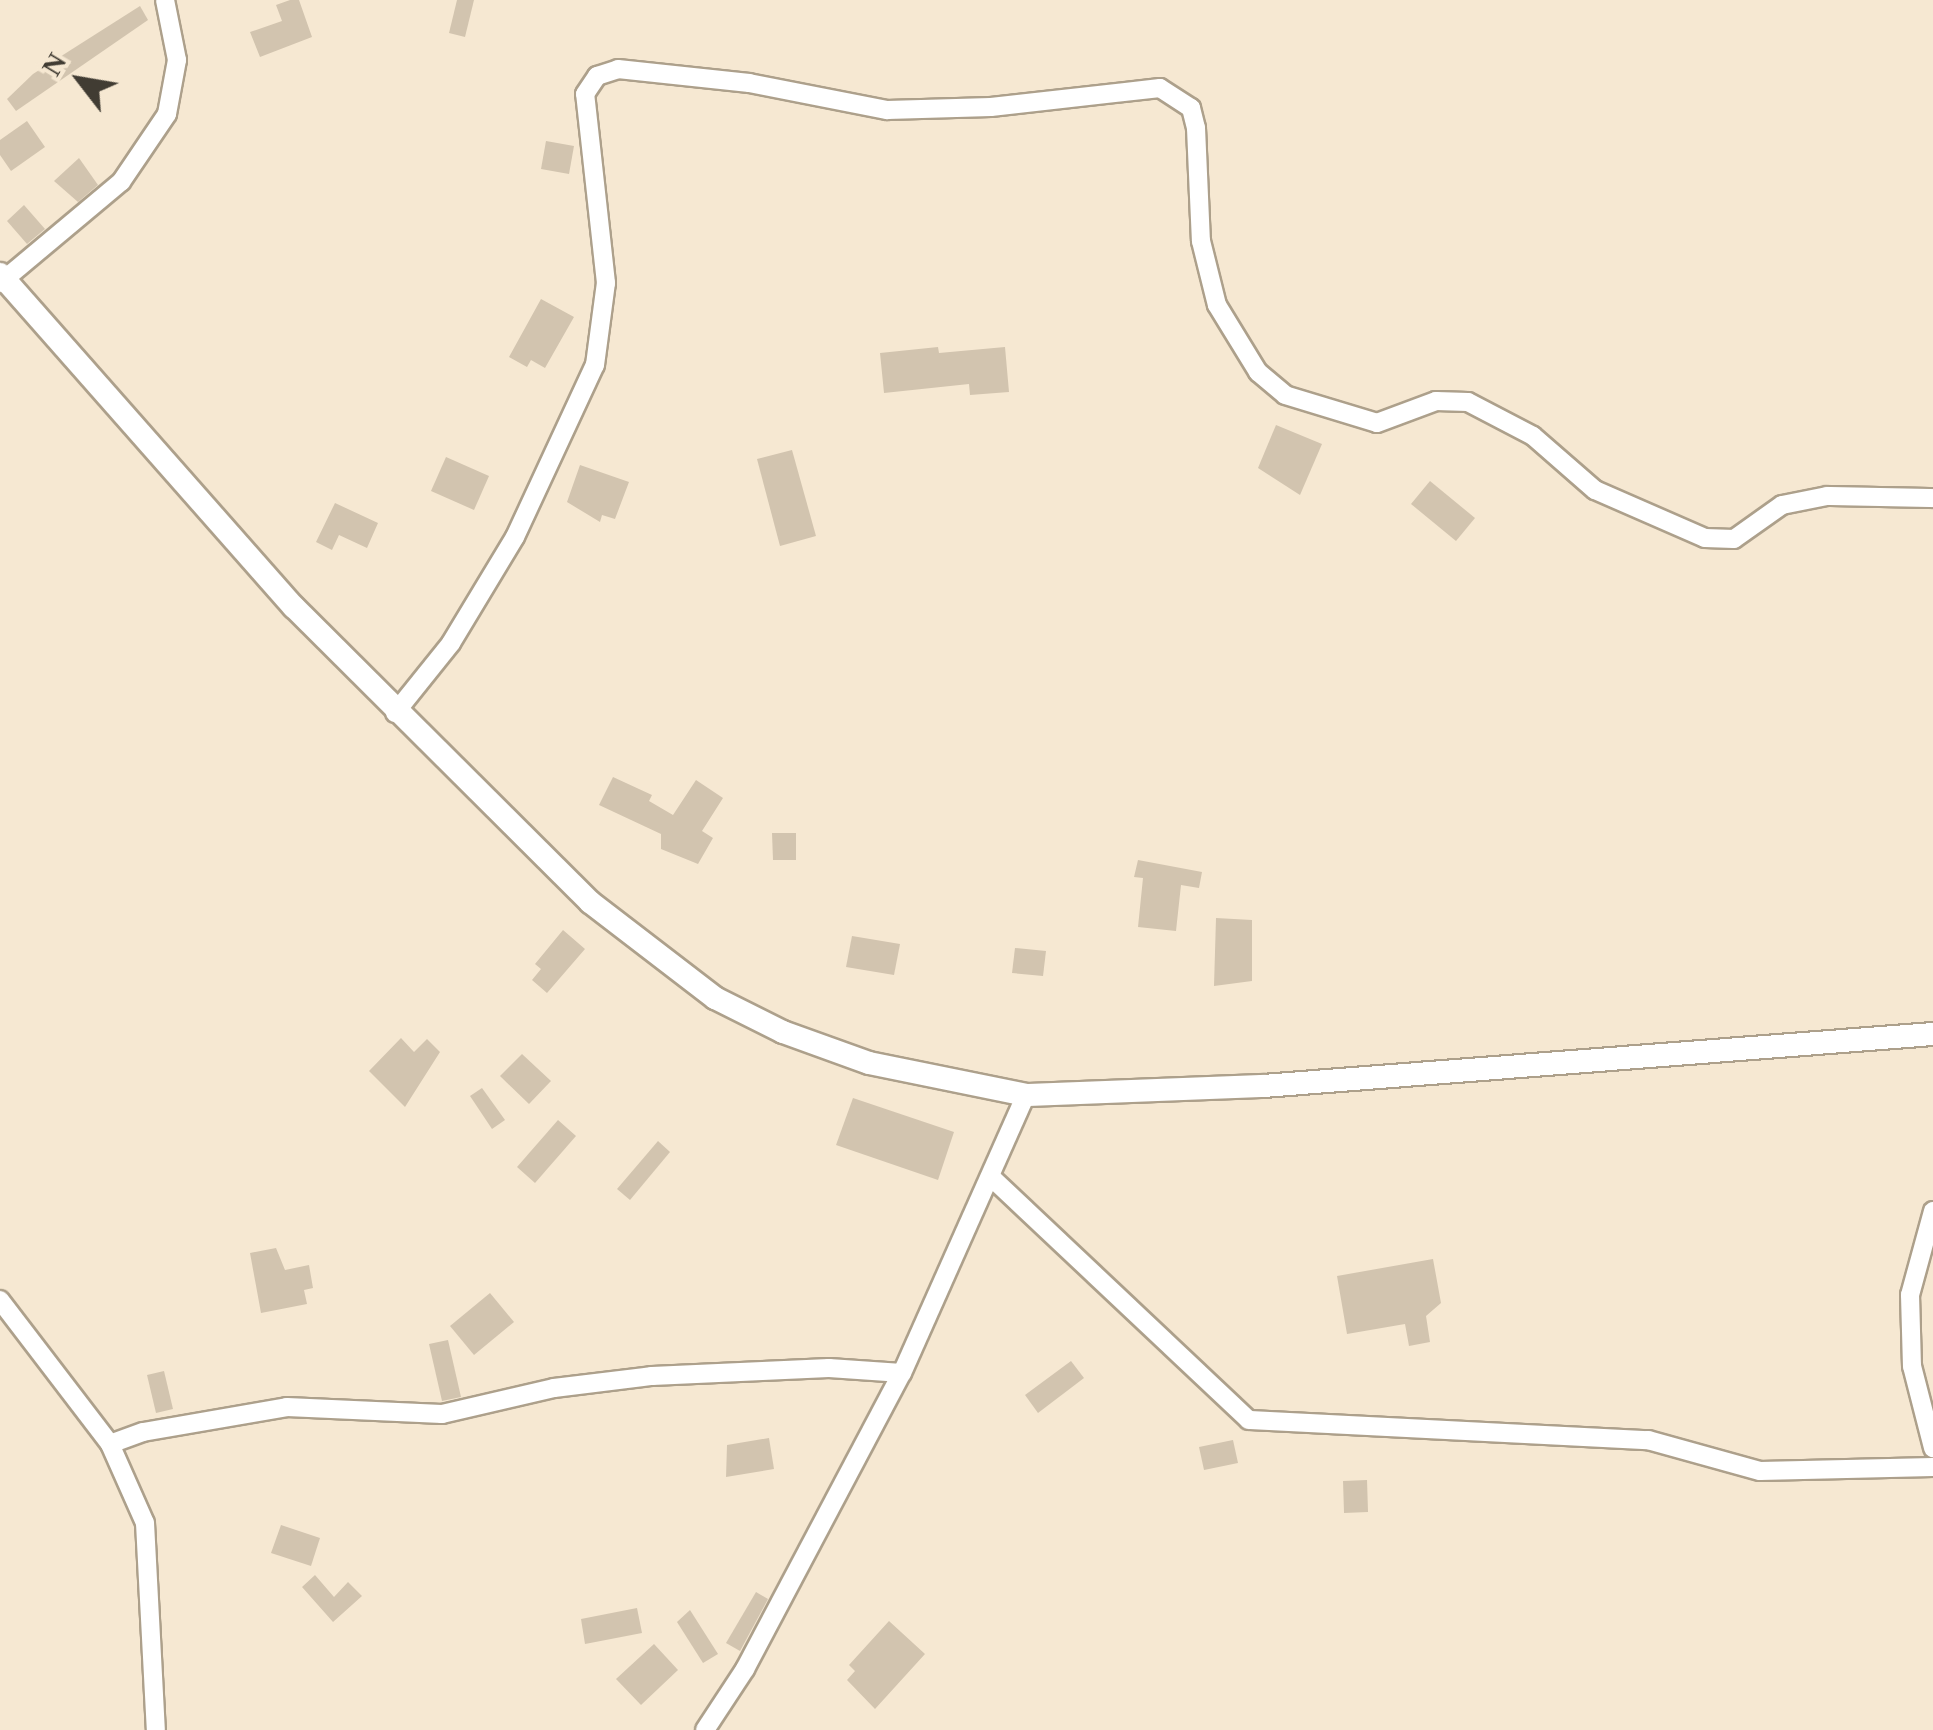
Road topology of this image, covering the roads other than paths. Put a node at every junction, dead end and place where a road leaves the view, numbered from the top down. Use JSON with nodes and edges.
{"nodes":[{"id":1,"x":165,"y":0,"type":"edge"},
{"id":2,"x":1,"y":279,"type":"edge"},
{"id":3,"x":1933,"y":498,"type":"edge"},
{"id":4,"x":395,"y":713,"type":"junction"},
{"id":5,"x":1933,"y":1034,"type":"edge"},
{"id":6,"x":1026,"y":1095,"type":"junction"},
{"id":7,"x":991,"y":1177,"type":"junction"},
{"id":8,"x":1933,"y":1211,"type":"edge"},
{"id":9,"x":0,"y":1300,"type":"edge"},
{"id":10,"x":902,"y":1373,"type":"junction"},
{"id":11,"x":110,"y":1444,"type":"junction"},
{"id":12,"x":1933,"y":1448,"type":"edge"},
{"id":13,"x":1933,"y":1467,"type":"edge"},
{"id":14,"x":156,"y":1730,"type":"edge"},
{"id":15,"x":706,"y":1730,"type":"edge"}],
"edges":[{"from":1,"to":2,"type":"street"},
{"from":2,"to":4,"type":"street"},
{"from":3,"to":4,"type":"street"},
{"from":4,"to":6,"type":"street"},
{"from":5,"to":6,"type":"street"},
{"from":6,"to":7,"type":"street"},
{"from":7,"to":10,"type":"street"},
{"from":7,"to":13,"type":"street"},
{"from":8,"to":12,"type":"street"},
{"from":9,"to":11,"type":"street"},
{"from":10,"to":11,"type":"street"},
{"from":10,"to":15,"type":"street"},
{"from":11,"to":14,"type":"street"}]}
